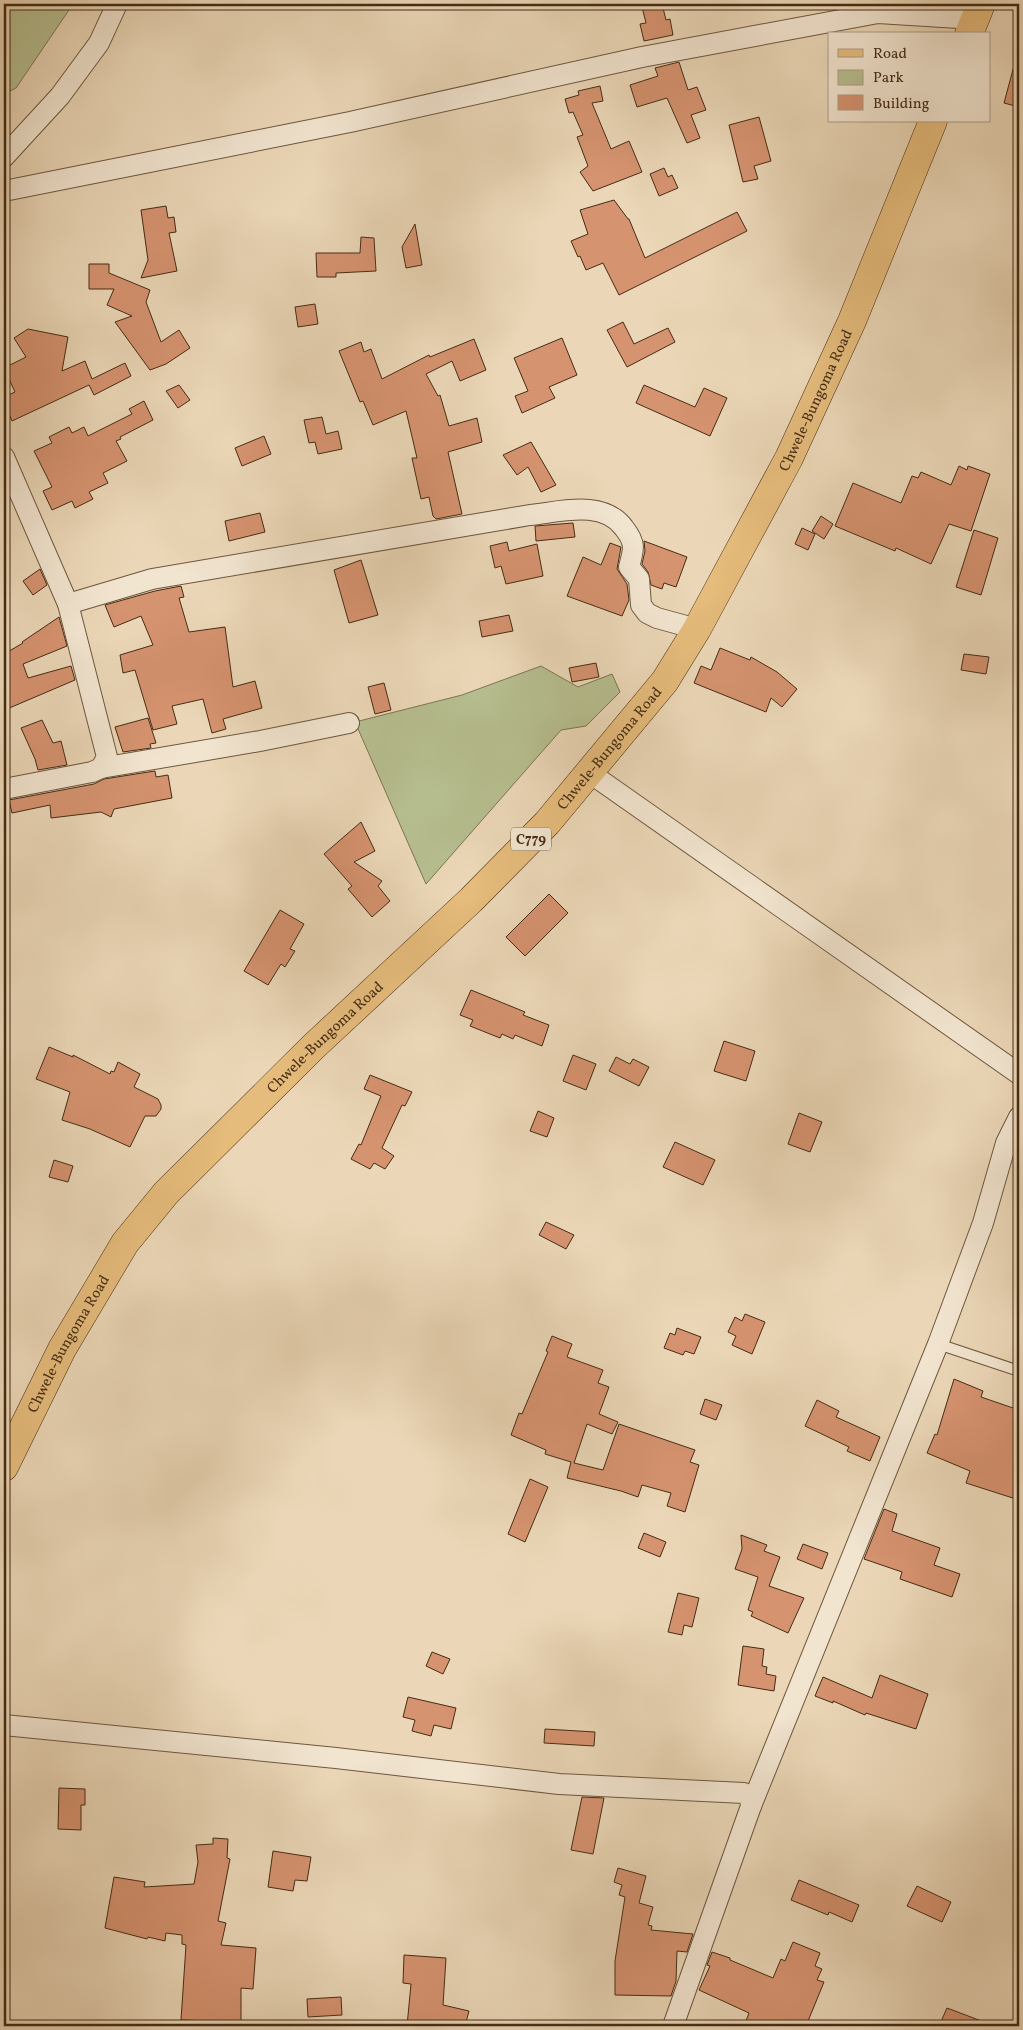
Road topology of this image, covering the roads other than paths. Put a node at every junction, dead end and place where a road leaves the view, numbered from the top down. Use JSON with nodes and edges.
{"nodes":[{"id":1,"x":117,"y":4,"type":"edge"},
{"id":2,"x":975,"y":19,"type":"edge"},
{"id":3,"x":933,"y":122,"type":"edge"},
{"id":4,"x":4,"y":157,"type":"edge"},
{"id":5,"x":4,"y":191,"type":"edge"},
{"id":6,"x":4,"y":457,"type":"edge"},
{"id":7,"x":68,"y":604,"type":"junction"},
{"id":8,"x":697,"y":629,"type":"junction"},
{"id":9,"x":349,"y":723,"type":"dead end"},
{"id":10,"x":101,"y":768,"type":"junction"},
{"id":11,"x":590,"y":773,"type":"junction"},
{"id":12,"x":4,"y":789,"type":"edge"},
{"id":13,"x":1019,"y":1074,"type":"edge"},
{"id":14,"x":1019,"y":1117,"type":"edge"},
{"id":15,"x":938,"y":1344,"type":"junction"},
{"id":16,"x":1019,"y":1371,"type":"edge"},
{"id":17,"x":4,"y":1468,"type":"edge"},
{"id":18,"x":4,"y":1725,"type":"edge"},
{"id":19,"x":751,"y":1806,"type":"junction"},
{"id":20,"x":673,"y":2026,"type":"edge"}],
"edges":[{"from":1,"to":4,"type":"street"},
{"from":2,"to":5,"type":"street"},
{"from":3,"to":8,"type":"main road","name":"Chwele-Bungoma Road","number":"C779"},
{"from":6,"to":7,"type":"street"},
{"from":7,"to":8,"type":"street"},
{"from":7,"to":10,"type":"street"},
{"from":8,"to":11,"type":"main road","name":"Chwele-Bungoma Road","number":"C779"},
{"from":9,"to":10,"type":"street"},
{"from":10,"to":12,"type":"street"},
{"from":11,"to":13,"type":"street"},
{"from":11,"to":17,"type":"main road","name":"Chwele-Bungoma Road","number":"C779"},
{"from":14,"to":15,"type":"street"},
{"from":15,"to":16,"type":"lane"},
{"from":15,"to":19,"type":"street"},
{"from":18,"to":19,"type":"street"},
{"from":19,"to":20,"type":"street"}]}
